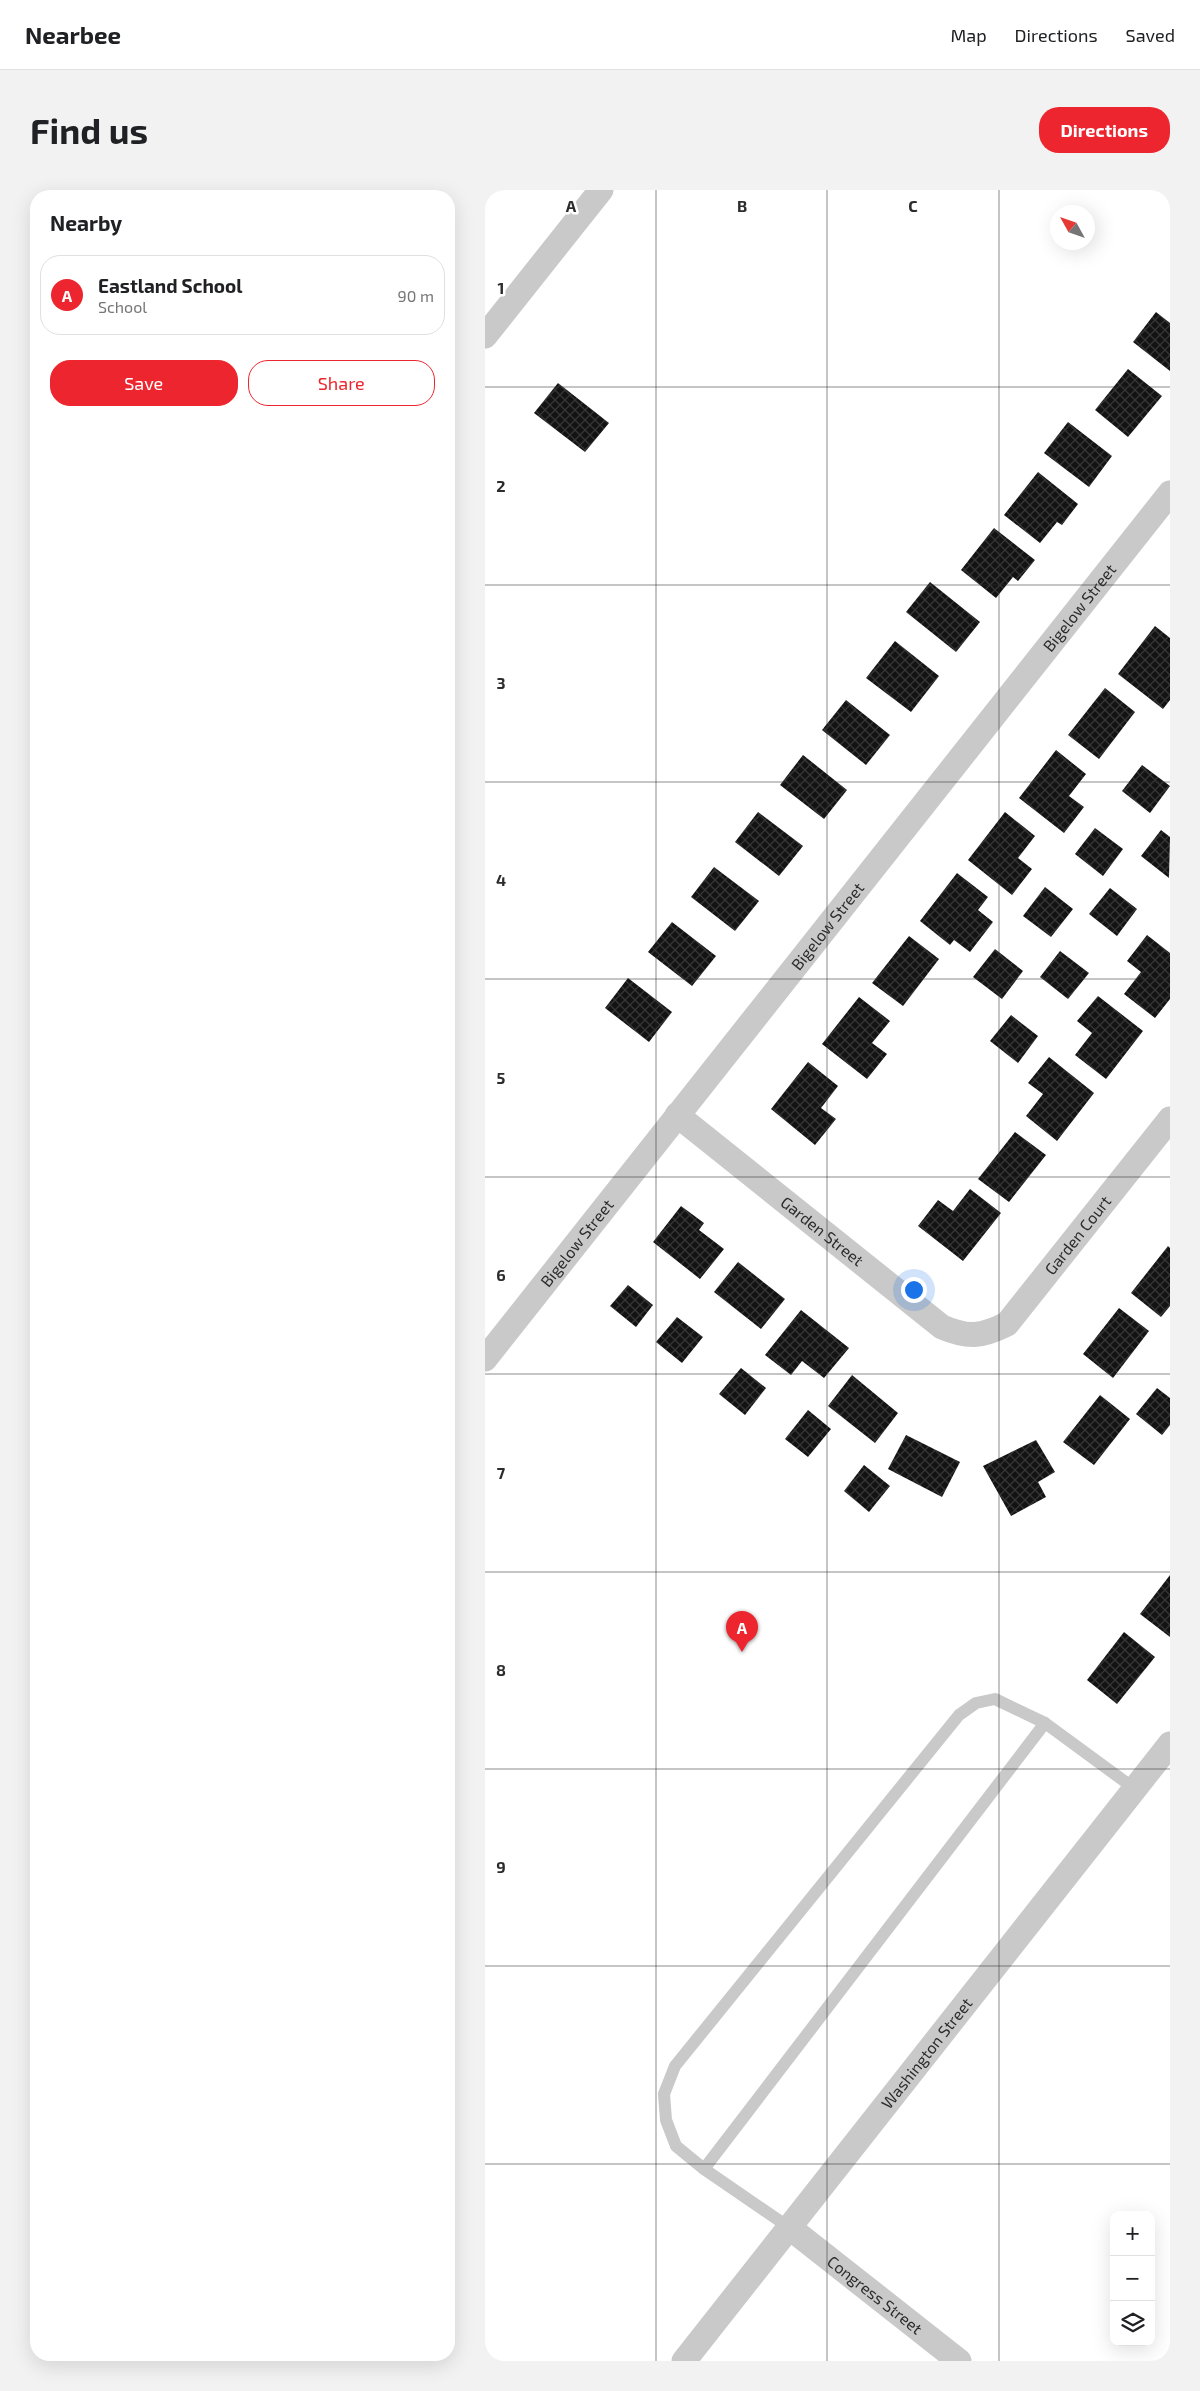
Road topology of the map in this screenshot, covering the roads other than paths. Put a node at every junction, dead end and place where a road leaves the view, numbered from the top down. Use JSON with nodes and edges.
{"nodes":[{"id":1,"x":601,"y":190,"type":"edge"},
{"id":2,"x":485,"y":336,"type":"edge"},
{"id":3,"x":1170,"y":493,"type":"edge"},
{"id":4,"x":677,"y":1115,"type":"junction"},
{"id":5,"x":1170,"y":1119,"type":"edge"},
{"id":6,"x":975,"y":1336,"type":"joint"},
{"id":7,"x":485,"y":1359,"type":"edge"},
{"id":8,"x":1045,"y":1723,"type":"junction"},
{"id":9,"x":1170,"y":1744,"type":"edge"},
{"id":10,"x":1135,"y":1789,"type":"junction"},
{"id":11,"x":705,"y":2169,"type":"junction"},
{"id":12,"x":790,"y":2228,"type":"junction"},
{"id":13,"x":684,"y":2361,"type":"edge"},
{"id":14,"x":959,"y":2361,"type":"edge"}],
"edges":[{"from":1,"to":2,"type":"street"},
{"from":3,"to":4,"type":"street","name":"Bigelow Street"},
{"from":4,"to":6,"type":"street","name":"Garden Street"},
{"from":4,"to":7,"type":"street","name":"Bigelow Street"},
{"from":5,"to":6,"type":"street","name":"Garden Court"},
{"from":8,"to":10,"type":"lane"},
{"from":8,"to":11,"type":"lane"},
{"from":8,"to":11,"type":"lane"},
{"from":9,"to":10,"type":"street","name":"Washington Street"},
{"from":10,"to":12,"type":"street","name":"Washington Street"},
{"from":11,"to":12,"type":"lane"},
{"from":12,"to":13,"type":"street","name":"Washington Street"},
{"from":12,"to":14,"type":"street","name":"Congress Street"}]}
